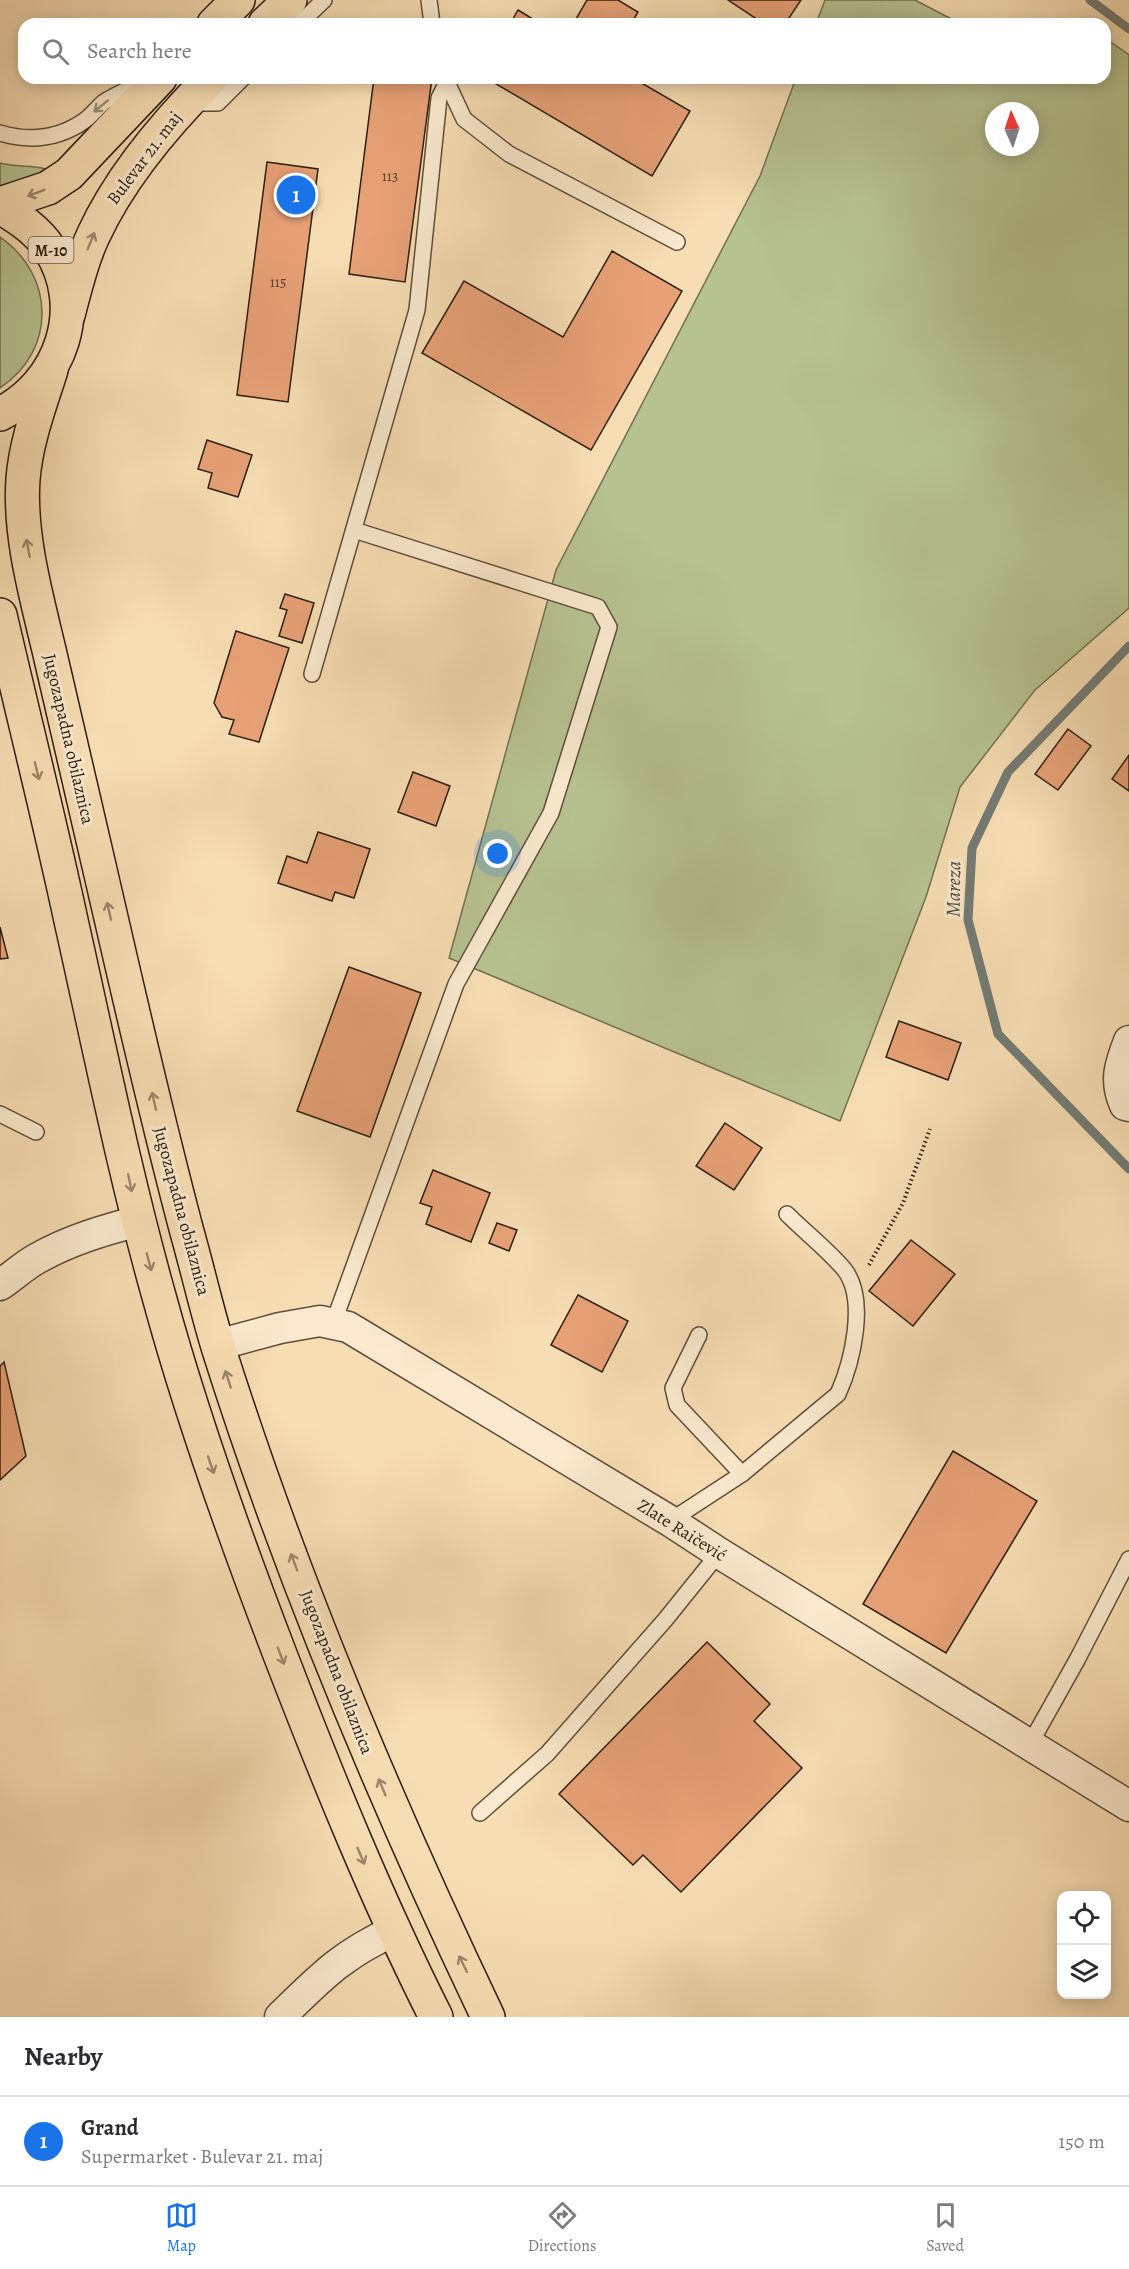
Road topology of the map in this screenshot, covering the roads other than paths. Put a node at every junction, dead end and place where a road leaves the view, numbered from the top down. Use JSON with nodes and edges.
{"nodes":[{"id":1,"x":238,"y":0,"type":"edge"},
{"id":2,"x":290,"y":0,"type":"edge"},
{"id":3,"x":324,"y":0,"type":"edge"},
{"id":4,"x":429,"y":0,"type":"edge"},
{"id":5,"x":220,"y":18,"type":"edge"},
{"id":6,"x":272,"y":18,"type":"edge"},
{"id":7,"x":305,"y":18,"type":"edge"},
{"id":8,"x":431,"y":18,"type":"edge"},
{"id":9,"x":140,"y":84,"type":"edge"},
{"id":10,"x":154,"y":84,"type":"edge"},
{"id":11,"x":205,"y":84,"type":"edge"},
{"id":12,"x":237,"y":84,"type":"edge"},
{"id":13,"x":444,"y":84,"type":"edge"},
{"id":14,"x":446,"y":84,"type":"edge"},
{"id":15,"x":185,"y":103,"type":"junction"},
{"id":16,"x":0,"y":133,"type":"edge"},
{"id":17,"x":0,"y":205,"type":"edge"},
{"id":18,"x":677,"y":242,"type":"dead end"},
{"id":19,"x":68,"y":315,"type":"junction"},
{"id":20,"x":51,"y":370,"type":"junction"},
{"id":21,"x":0,"y":414,"type":"edge"},
{"id":22,"x":354,"y":530,"type":"junction"},
{"id":23,"x":0,"y":617,"type":"edge"},
{"id":24,"x":312,"y":674,"type":"dead end"},
{"id":25,"x":1129,"y":1041,"type":"edge"},
{"id":26,"x":1129,"y":1106,"type":"edge"},
{"id":27,"x":0,"y":1114,"type":"edge"},
{"id":28,"x":36,"y":1131,"type":"dead end"},
{"id":29,"x":787,"y":1214,"type":"dead end"},
{"id":30,"x":139,"y":1221,"type":"junction"},
{"id":31,"x":0,"y":1285,"type":"edge"},
{"id":32,"x":333,"y":1324,"type":"junction"},
{"id":33,"x":699,"y":1335,"type":"dead end"},
{"id":34,"x":217,"y":1345,"type":"junction"},
{"id":35,"x":742,"y":1474,"type":"junction"},
{"id":36,"x":670,"y":1521,"type":"junction"},
{"id":37,"x":719,"y":1553,"type":"junction"},
{"id":38,"x":1129,"y":1559,"type":"edge"},
{"id":39,"x":1030,"y":1744,"type":"junction"},
{"id":40,"x":1129,"y":1806,"type":"edge"},
{"id":41,"x":480,"y":1813,"type":"dead end"},
{"id":42,"x":394,"y":1931,"type":"junction"},
{"id":43,"x":280,"y":2017,"type":"edge"},
{"id":44,"x":436,"y":2017,"type":"edge"},
{"id":45,"x":488,"y":2017,"type":"edge"}],
"edges":[{"from":1,"to":5,"type":"main road"},
{"from":2,"to":6,"type":"main road"},
{"from":3,"to":7,"type":"lane"},
{"from":4,"to":8,"type":"lane"},
{"from":9,"to":16,"type":"lane","one_way":true},
{"from":10,"to":17,"type":"main road","name":"Bulevar 21. maj","number":"M-10","one_way":true},
{"from":11,"to":15,"type":"main road","name":"Bulevar 21. maj","number":"M-10"},
{"from":12,"to":15,"type":"lane"},
{"from":13,"to":22,"type":"lane"},
{"from":14,"to":18,"type":"lane"},
{"from":19,"to":15,"type":"main road","name":"Bulevar 21. maj","number":"M-10","one_way":true},
{"from":17,"to":19,"type":"main road","number":"M-10"},
{"from":19,"to":20,"type":"main road","number":"M-10"},
{"from":20,"to":21,"type":"main road","number":"M-10"},
{"from":34,"to":20,"type":"main road","name":"Jugozapadna obilaznica","one_way":true},
{"from":22,"to":24,"type":"lane"},
{"from":22,"to":32,"type":"lane"},
{"from":23,"to":30,"type":"main road","one_way":true},
{"from":25,"to":26,"type":"street"},
{"from":27,"to":28,"type":"lane"},
{"from":29,"to":35,"type":"lane"},
{"from":30,"to":31,"type":"street"},
{"from":30,"to":42,"type":"main road","one_way":true},
{"from":32,"to":34,"type":"street","name":"Zlate Raičević"},
{"from":32,"to":36,"type":"street","name":"Zlate Raičević"},
{"from":33,"to":35,"type":"lane"},
{"from":45,"to":34,"type":"main road","name":"Jugozapadna obilaznica","one_way":true},
{"from":35,"to":36,"type":"lane"},
{"from":36,"to":37,"type":"street","name":"Zlate Raičević"},
{"from":37,"to":39,"type":"street","name":"Zlate Raičević"},
{"from":37,"to":41,"type":"lane"},
{"from":38,"to":39,"type":"lane"},
{"from":39,"to":40,"type":"street","name":"Zlate Raičević"},
{"from":42,"to":43,"type":"street"},
{"from":42,"to":44,"type":"main road"}]}
